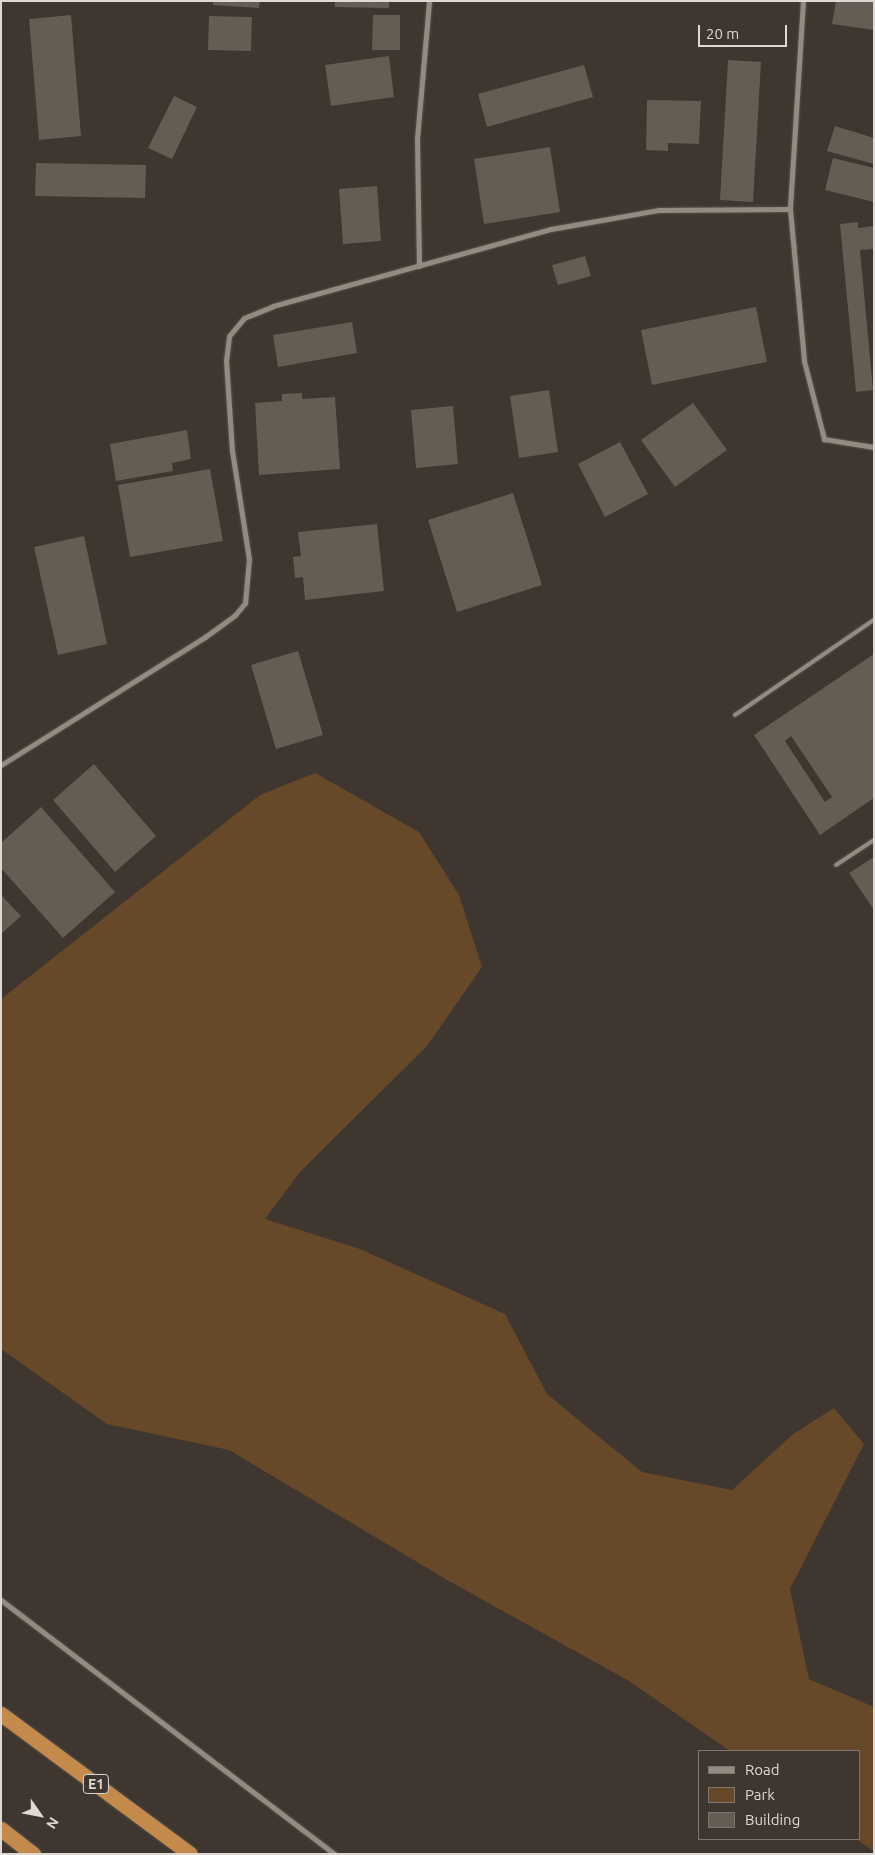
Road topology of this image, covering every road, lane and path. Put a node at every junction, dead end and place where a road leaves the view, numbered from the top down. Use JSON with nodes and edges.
{"nodes":[{"id":1,"x":429,"y":1,"type":"edge"},
{"id":2,"x":803,"y":1,"type":"edge"},
{"id":3,"x":790,"y":209,"type":"junction"},
{"id":4,"x":419,"y":266,"type":"junction"},
{"id":5,"x":874,"y":447,"type":"edge"},
{"id":6,"x":874,"y":620,"type":"edge"},
{"id":7,"x":735,"y":715,"type":"dead end"},
{"id":8,"x":1,"y":765,"type":"edge"},
{"id":9,"x":874,"y":840,"type":"edge"},
{"id":10,"x":836,"y":865,"type":"dead end"},
{"id":11,"x":1,"y":1600,"type":"edge"},
{"id":12,"x":1,"y":1714,"type":"edge"},
{"id":13,"x":1,"y":1828,"type":"edge"},
{"id":14,"x":33,"y":1854,"type":"edge"},
{"id":15,"x":190,"y":1854,"type":"edge"},
{"id":16,"x":335,"y":1854,"type":"edge"}],
"edges":[{"from":1,"to":4,"type":"street"},
{"from":2,"to":3,"type":"street"},
{"from":3,"to":4,"type":"street"},
{"from":3,"to":5,"type":"street"},
{"from":4,"to":8,"type":"street"},
{"from":6,"to":7,"type":"lane"},
{"from":9,"to":10,"type":"lane"},
{"from":11,"to":16,"type":"street"},
{"from":12,"to":15,"type":"highway","number":"E1"},
{"from":13,"to":14,"type":"highway"}]}
